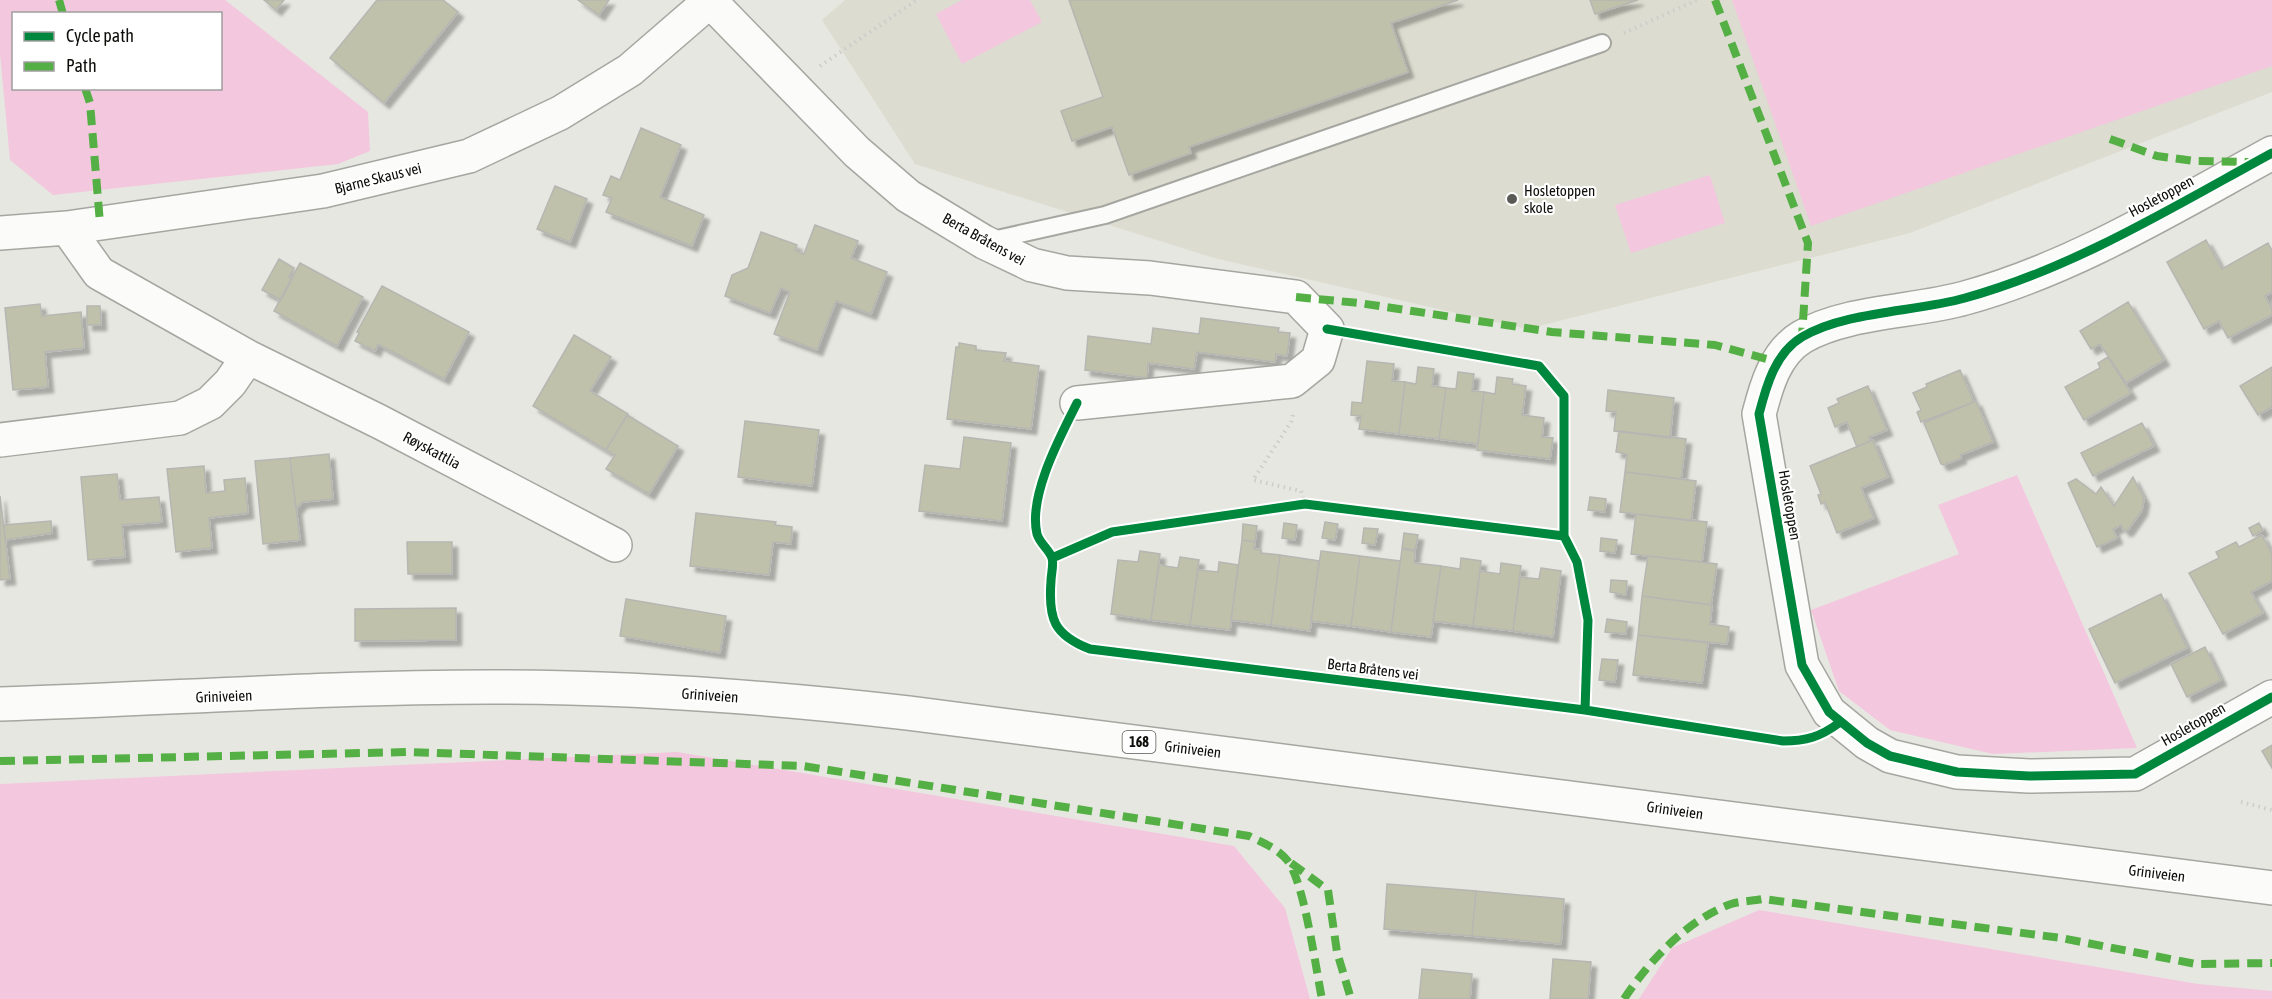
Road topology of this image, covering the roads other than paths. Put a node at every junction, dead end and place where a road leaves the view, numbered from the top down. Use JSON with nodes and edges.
{"nodes":[{"id":1,"x":710,"y":0,"type":"edge"},
{"id":2,"x":1602,"y":43,"type":"road end"},
{"id":3,"x":2272,"y":153,"type":"edge"},
{"id":4,"x":67,"y":228,"type":"junction"},
{"id":5,"x":0,"y":233,"type":"edge"},
{"id":6,"x":984,"y":242,"type":"junction"},
{"id":7,"x":248,"y":357,"type":"junction"},
{"id":8,"x":1077,"y":403,"type":"dead end"},
{"id":9,"x":0,"y":440,"type":"edge"},
{"id":10,"x":615,"y":546,"type":"dead end"},
{"id":11,"x":2272,"y":697,"type":"edge"},
{"id":12,"x":0,"y":704,"type":"edge"},
{"id":13,"x":2272,"y":888,"type":"edge"}],
"edges":[{"from":1,"to":4,"type":"street","name":"Bjarne Skaus vei"},
{"from":1,"to":6,"type":"street","name":"Berta Bråtens vei"},
{"from":2,"to":6,"type":"lane"},
{"from":3,"to":11,"type":"street","name":"Hosletoppen"},
{"from":4,"to":5,"type":"street","name":"Bjarne Skaus vei"},
{"from":4,"to":7,"type":"street","name":"Røyskattlia"},
{"from":6,"to":8,"type":"street","name":"Berta Bråtens vei"},
{"from":7,"to":9,"type":"street"},
{"from":7,"to":10,"type":"street","name":"Røyskattlia"},
{"from":12,"to":13,"type":"street","name":"Griniveien","number":"168"}]}
